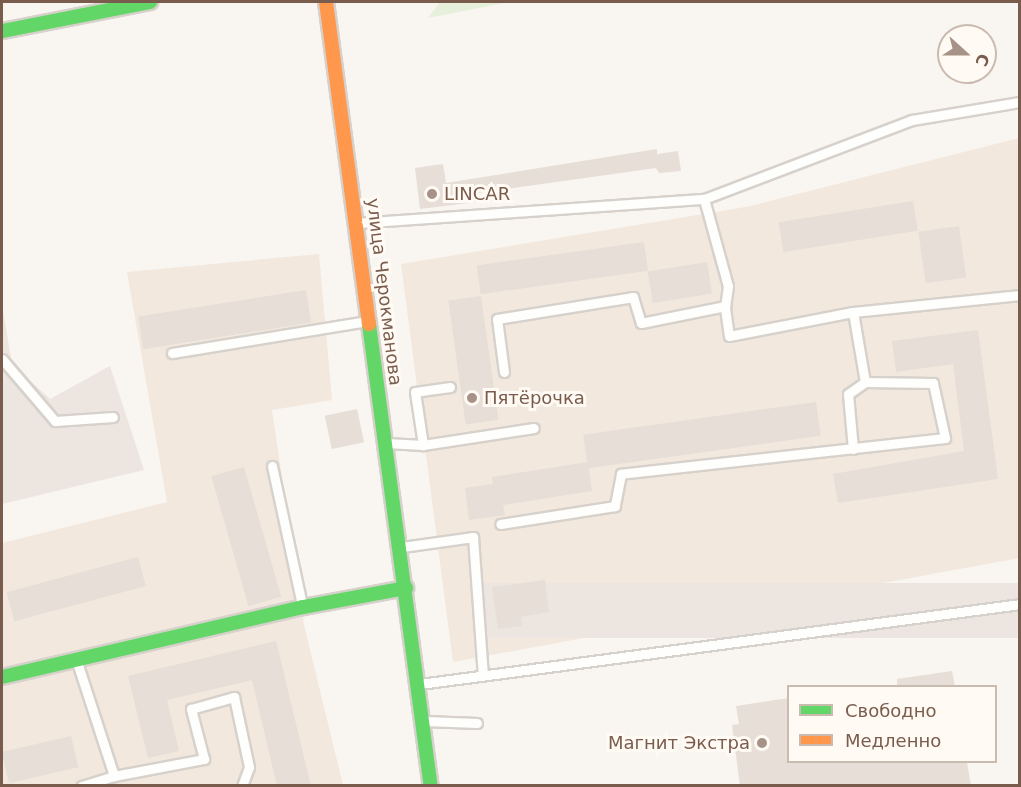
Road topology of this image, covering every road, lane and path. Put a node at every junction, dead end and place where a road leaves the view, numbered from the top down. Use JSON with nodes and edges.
{"nodes":[{"id":1,"x":150,"y":2,"type":"edge"},
{"id":2,"x":326,"y":2,"type":"edge"},
{"id":3,"x":2,"y":31,"type":"edge"},
{"id":4,"x":1020,"y":102,"type":"edge"},
{"id":5,"x":704,"y":200,"type":"junction"},
{"id":6,"x":357,"y":223,"type":"junction"},
{"id":7,"x":1020,"y":295,"type":"edge"},
{"id":8,"x":725,"y":306,"type":"junction"},
{"id":9,"x":853,"y":312,"type":"junction"},
{"id":10,"x":367,"y":321,"type":"junction"},
{"id":11,"x":172,"y":353,"type":"dead end"},
{"id":12,"x":2,"y":359,"type":"edge"},
{"id":13,"x":504,"y":372,"type":"dead end"},
{"id":14,"x":865,"y":382,"type":"junction"},
{"id":15,"x":450,"y":387,"type":"dead end"},
{"id":16,"x":113,"y":417,"type":"dead end"},
{"id":17,"x":534,"y":428,"type":"dead end"},
{"id":18,"x":386,"y":442,"type":"junction"},
{"id":19,"x":423,"y":445,"type":"junction"},
{"id":20,"x":853,"y":448,"type":"junction"},
{"id":21,"x":272,"y":466,"type":"dead end"},
{"id":22,"x":500,"y":524,"type":"dead end"},
{"id":23,"x":400,"y":547,"type":"junction"},
{"id":24,"x":405,"y":588,"type":"junction"},
{"id":25,"x":1020,"y":604,"type":"edge"},
{"id":26,"x":303,"y":607,"type":"junction"},
{"id":27,"x":76,"y":660,"type":"junction"},
{"id":28,"x":483,"y":675,"type":"junction"},
{"id":29,"x":2,"y":677,"type":"edge"},
{"id":30,"x":417,"y":684,"type":"junction"},
{"id":31,"x":422,"y":721,"type":"junction"},
{"id":32,"x":477,"y":723,"type":"dead end"},
{"id":33,"x":114,"y":776,"type":"junction"},
{"id":34,"x":81,"y":786,"type":"edge"},
{"id":35,"x":242,"y":786,"type":"edge"},
{"id":36,"x":431,"y":786,"type":"edge"}],
"edges":[{"from":1,"to":3,"type":"main road"},
{"from":2,"to":6,"type":"main road","name":"улица Черокманова"},
{"from":4,"to":5,"type":"lane"},
{"from":5,"to":6,"type":"lane"},
{"from":5,"to":8,"type":"lane"},
{"from":6,"to":10,"type":"main road","name":"улица Черокманова"},
{"from":7,"to":9,"type":"lane"},
{"from":8,"to":9,"type":"lane"},
{"from":8,"to":13,"type":"lane"},
{"from":9,"to":14,"type":"lane"},
{"from":10,"to":11,"type":"lane"},
{"from":10,"to":18,"type":"main road","name":"улица Черокманова"},
{"from":12,"to":16,"type":"lane"},
{"from":14,"to":20,"type":"lane"},
{"from":14,"to":20,"type":"lane"},
{"from":15,"to":19,"type":"lane"},
{"from":17,"to":19,"type":"lane"},
{"from":18,"to":19,"type":"lane"},
{"from":18,"to":23,"type":"main road","name":"улица Черокманова"},
{"from":20,"to":22,"type":"lane"},
{"from":21,"to":26,"type":"lane"},
{"from":23,"to":24,"type":"main road","name":"улица Черокманова"},
{"from":23,"to":28,"type":"lane"},
{"from":24,"to":26,"type":"main road"},
{"from":24,"to":30,"type":"main road","name":"улица Черокманова"},
{"from":25,"to":28,"type":"lane"},
{"from":26,"to":27,"type":"main road"},
{"from":27,"to":29,"type":"main road"},
{"from":27,"to":33,"type":"lane"},
{"from":28,"to":30,"type":"lane"},
{"from":30,"to":31,"type":"main road","name":"улица Черокманова"},
{"from":31,"to":32,"type":"lane"},
{"from":31,"to":36,"type":"main road","name":"улица Черокманова"},
{"from":33,"to":34,"type":"lane"},
{"from":33,"to":35,"type":"lane"}]}
